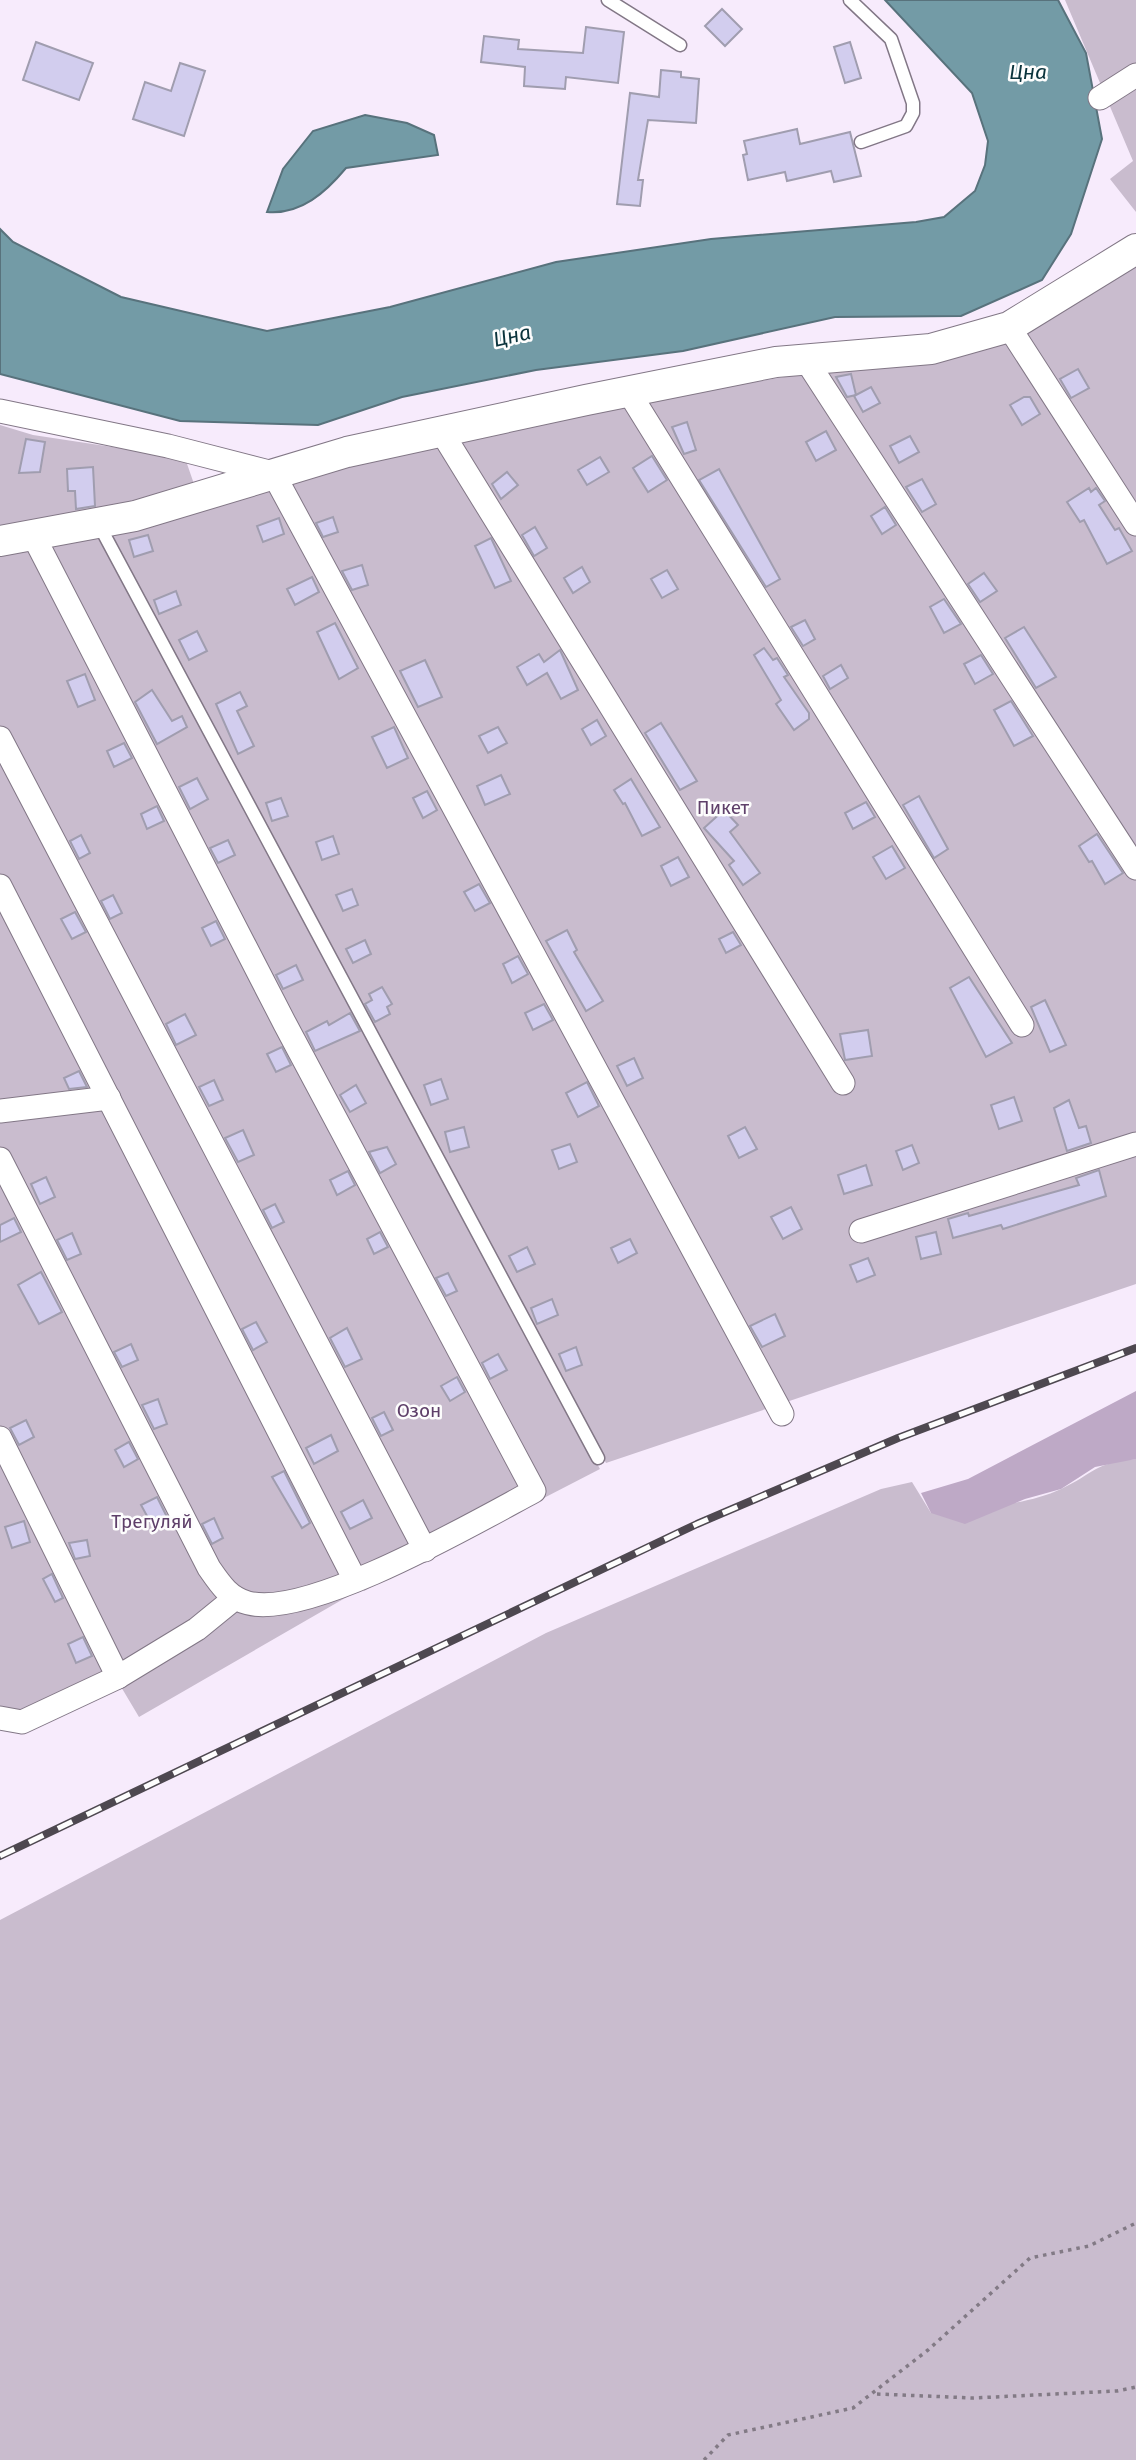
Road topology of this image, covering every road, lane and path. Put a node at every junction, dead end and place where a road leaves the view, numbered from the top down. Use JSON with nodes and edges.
{"nodes":[{"id":1,"x":608,"y":0,"type":"edge"},
{"id":2,"x":850,"y":0,"type":"edge"},
{"id":3,"x":680,"y":45,"type":"dead end"},
{"id":4,"x":1136,"y":75,"type":"edge"},
{"id":5,"x":1100,"y":98,"type":"dead end"},
{"id":6,"x":861,"y":142,"type":"dead end"},
{"id":7,"x":1136,"y":249,"type":"edge"},
{"id":8,"x":1009,"y":327,"type":"junction"},
{"id":9,"x":806,"y":360,"type":"junction"},
{"id":10,"x":628,"y":391,"type":"junction"},
{"id":11,"x":0,"y":411,"type":"edge"},
{"id":12,"x":440,"y":431,"type":"junction"},
{"id":13,"x":273,"y":473,"type":"junction"},
{"id":14,"x":98,"y":523,"type":"junction"},
{"id":15,"x":1136,"y":524,"type":"edge"},
{"id":16,"x":34,"y":537,"type":"junction"},
{"id":17,"x":0,"y":541,"type":"edge"},
{"id":18,"x":0,"y":738,"type":"edge"},
{"id":19,"x":1136,"y":868,"type":"edge"},
{"id":20,"x":0,"y":886,"type":"edge"},
{"id":21,"x":1022,"y":1025,"type":"dead end"},
{"id":22,"x":843,"y":1083,"type":"dead end"},
{"id":23,"x":109,"y":1098,"type":"junction"},
{"id":24,"x":0,"y":1111,"type":"edge"},
{"id":25,"x":1136,"y":1144,"type":"edge"},
{"id":26,"x":0,"y":1159,"type":"edge"},
{"id":27,"x":861,"y":1231,"type":"dead end"},
{"id":28,"x":782,"y":1414,"type":"dead end"},
{"id":29,"x":0,"y":1438,"type":"edge"},
{"id":30,"x":598,"y":1458,"type":"dead end"},
{"id":31,"x":425,"y":1550,"type":"junction"},
{"id":32,"x":355,"y":1580,"type":"junction"},
{"id":33,"x":235,"y":1598,"type":"junction"},
{"id":34,"x":118,"y":1677,"type":"junction"},
{"id":35,"x":0,"y":1718,"type":"edge"},
{"id":36,"x":1136,"y":2223,"type":"edge"},
{"id":37,"x":1136,"y":2387,"type":"edge"},
{"id":38,"x":875,"y":2394,"type":"junction"},
{"id":39,"x":704,"y":2460,"type":"edge"}],
"edges":[{"from":1,"to":3,"type":"lane"},
{"from":2,"to":6,"type":"lane"},
{"from":4,"to":5,"type":"street"},
{"from":7,"to":8,"type":"street"},
{"from":8,"to":9,"type":"street"},
{"from":8,"to":15,"type":"street"},
{"from":9,"to":10,"type":"street"},
{"from":9,"to":19,"type":"street"},
{"from":10,"to":12,"type":"street"},
{"from":10,"to":21,"type":"street"},
{"from":11,"to":13,"type":"street"},
{"from":12,"to":13,"type":"street"},
{"from":12,"to":22,"type":"street"},
{"from":13,"to":14,"type":"street"},
{"from":13,"to":28,"type":"street"},
{"from":14,"to":16,"type":"street"},
{"from":14,"to":30,"type":"lane"},
{"from":16,"to":17,"type":"street"},
{"from":16,"to":31,"type":"street"},
{"from":18,"to":31,"type":"street"},
{"from":20,"to":23,"type":"street"},
{"from":23,"to":24,"type":"street"},
{"from":23,"to":32,"type":"street"},
{"from":25,"to":27,"type":"street"},
{"from":26,"to":33,"type":"street"},
{"from":29,"to":34,"type":"street"},
{"from":31,"to":32,"type":"street"},
{"from":32,"to":33,"type":"street"},
{"from":33,"to":34,"type":"street"},
{"from":34,"to":35,"type":"street"},
{"from":36,"to":38,"type":"path"},
{"from":37,"to":38,"type":"path"},
{"from":38,"to":39,"type":"path"}]}
